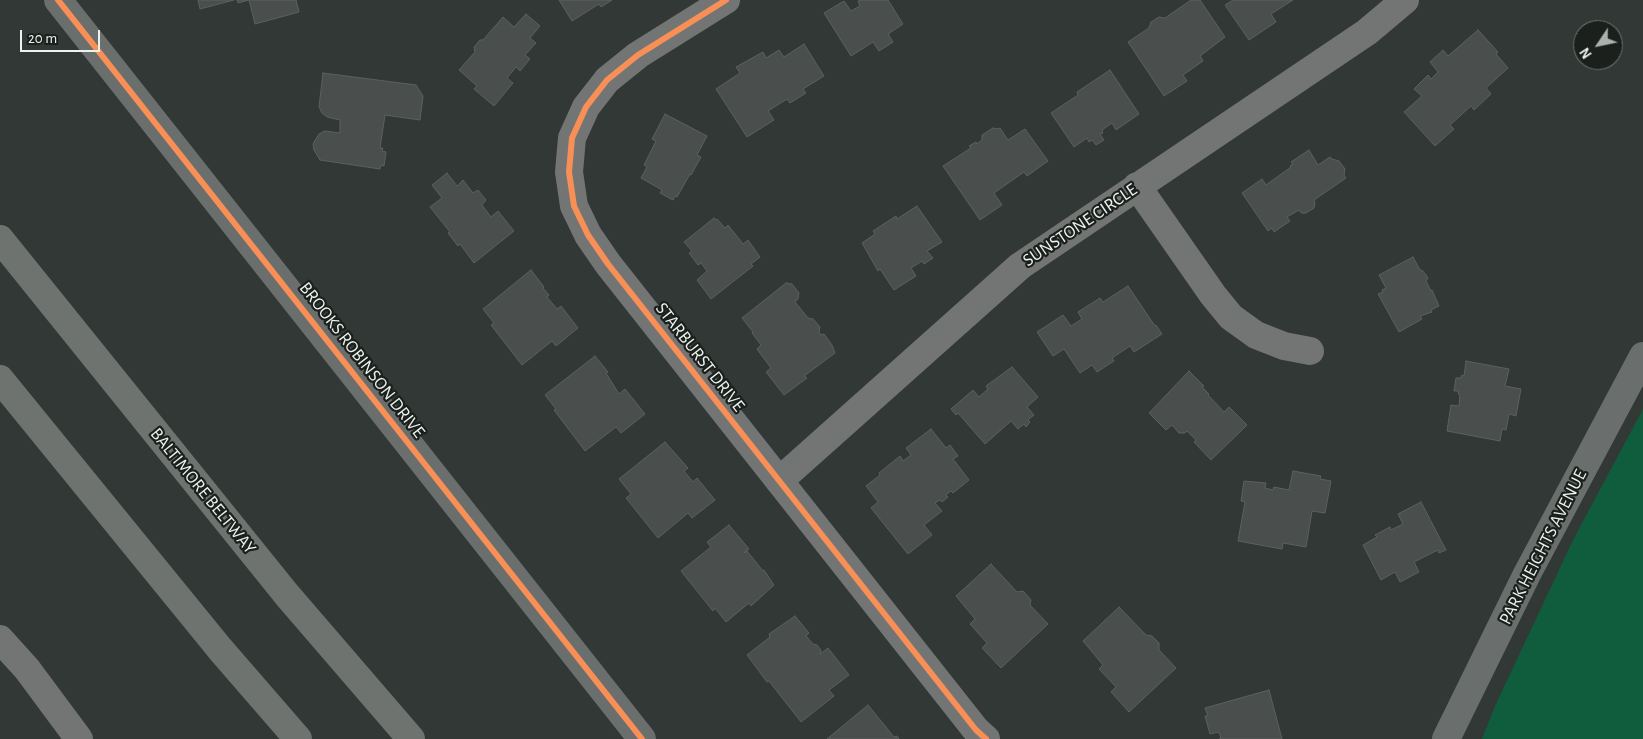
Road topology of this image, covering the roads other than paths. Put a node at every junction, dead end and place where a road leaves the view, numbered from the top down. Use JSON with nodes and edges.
{"nodes":[{"id":1,"x":58,"y":0,"type":"edge"},
{"id":2,"x":726,"y":0,"type":"edge"},
{"id":3,"x":1405,"y":0,"type":"edge"},
{"id":4,"x":1137,"y":186,"type":"junction"},
{"id":5,"x":0,"y":239,"type":"edge"},
{"id":6,"x":1310,"y":351,"type":"dead end"},
{"id":7,"x":1643,"y":356,"type":"edge"},
{"id":8,"x":0,"y":379,"type":"edge"},
{"id":9,"x":779,"y":481,"type":"junction"},
{"id":10,"x":0,"y":640,"type":"edge"},
{"id":11,"x":79,"y":739,"type":"edge"},
{"id":12,"x":298,"y":739,"type":"edge"},
{"id":13,"x":411,"y":739,"type":"edge"},
{"id":14,"x":642,"y":739,"type":"edge"},
{"id":15,"x":986,"y":739,"type":"edge"},
{"id":16,"x":1446,"y":739,"type":"edge"}],
"edges":[{"from":1,"to":14,"type":"main road","name":"BROOKS ROBINSON DRIVE"},
{"from":2,"to":9,"type":"street","name":"STARBURST DRIVE"},
{"from":3,"to":4,"type":"street","name":"SUNSTONE CIRCLE"},
{"from":4,"to":6,"type":"street"},
{"from":4,"to":9,"type":"street","name":"SUNSTONE CIRCLE"},
{"from":5,"to":13,"type":"highway","name":"BALTIMORE BELTWAY"},
{"from":7,"to":16,"type":"main road","name":"PARK HEIGHTS AVENUE"},
{"from":8,"to":12,"type":"highway"},
{"from":9,"to":15,"type":"street","name":"STARBURST DRIVE"},
{"from":10,"to":11,"type":"street"}]}
